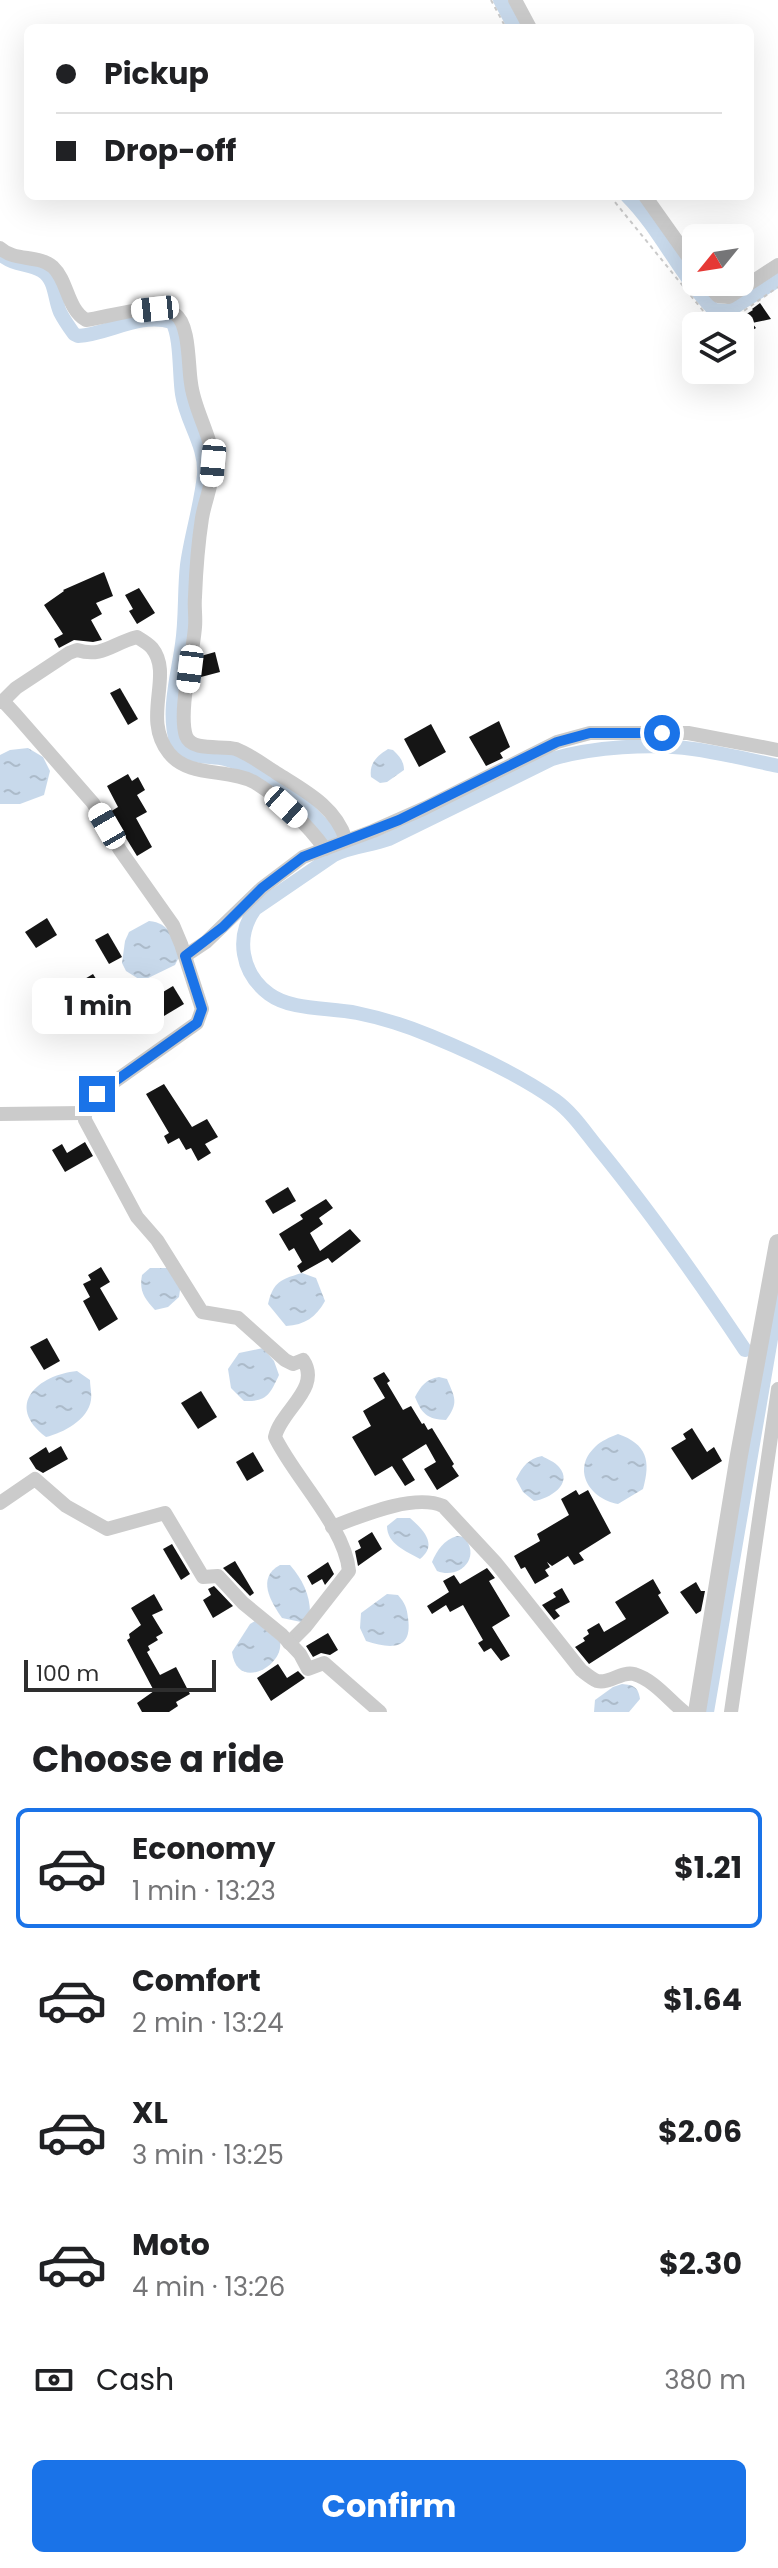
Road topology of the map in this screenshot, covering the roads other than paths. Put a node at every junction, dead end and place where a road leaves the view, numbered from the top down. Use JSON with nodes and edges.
{"nodes":[{"id":1,"x":515,"y":0,"type":"edge"},
{"id":2,"x":528,"y":24,"type":"edge"},
{"id":3,"x":648,"y":200,"type":"edge"},
{"id":4,"x":0,"y":248,"type":"edge"},
{"id":5,"x":682,"y":248,"type":"edge"},
{"id":6,"x":778,"y":265,"type":"edge"},
{"id":7,"x":754,"y":281,"type":"edge"},
{"id":8,"x":1,"y":702,"type":"edge"},
{"id":9,"x":778,"y":750,"type":"edge"},
{"id":10,"x":346,"y":840,"type":"junction"},
{"id":11,"x":325,"y":849,"type":"junction"},
{"id":12,"x":185,"y":956,"type":"junction"},
{"id":13,"x":84,"y":1113,"type":"junction"},
{"id":14,"x":0,"y":1114,"type":"edge"},
{"id":15,"x":778,"y":1243,"type":"edge"},
{"id":16,"x":778,"y":1389,"type":"edge"},
{"id":17,"x":0,"y":1503,"type":"edge"},
{"id":18,"x":332,"y":1527,"type":"junction"},
{"id":19,"x":289,"y":1643,"type":"junction"},
{"id":20,"x":380,"y":1712,"type":"edge"},
{"id":21,"x":684,"y":1712,"type":"edge"},
{"id":22,"x":697,"y":1712,"type":"edge"},
{"id":23,"x":731,"y":1712,"type":"edge"}],
"edges":[{"from":1,"to":2,"type":"street"},
{"from":3,"to":5,"type":"street"},
{"from":4,"to":10,"type":"street"},
{"from":6,"to":7,"type":"street"},
{"from":8,"to":11,"type":"street"},
{"from":8,"to":12,"type":"street"},
{"from":9,"to":10,"type":"street"},
{"from":10,"to":11,"type":"street"},
{"from":11,"to":12,"type":"street"},
{"from":12,"to":13,"type":"street"},
{"from":13,"to":14,"type":"street"},
{"from":13,"to":18,"type":"street"},
{"from":15,"to":22,"type":"street"},
{"from":16,"to":23,"type":"street"},
{"from":17,"to":19,"type":"street"},
{"from":18,"to":19,"type":"street"},
{"from":18,"to":21,"type":"street"},
{"from":19,"to":20,"type":"street"}]}
